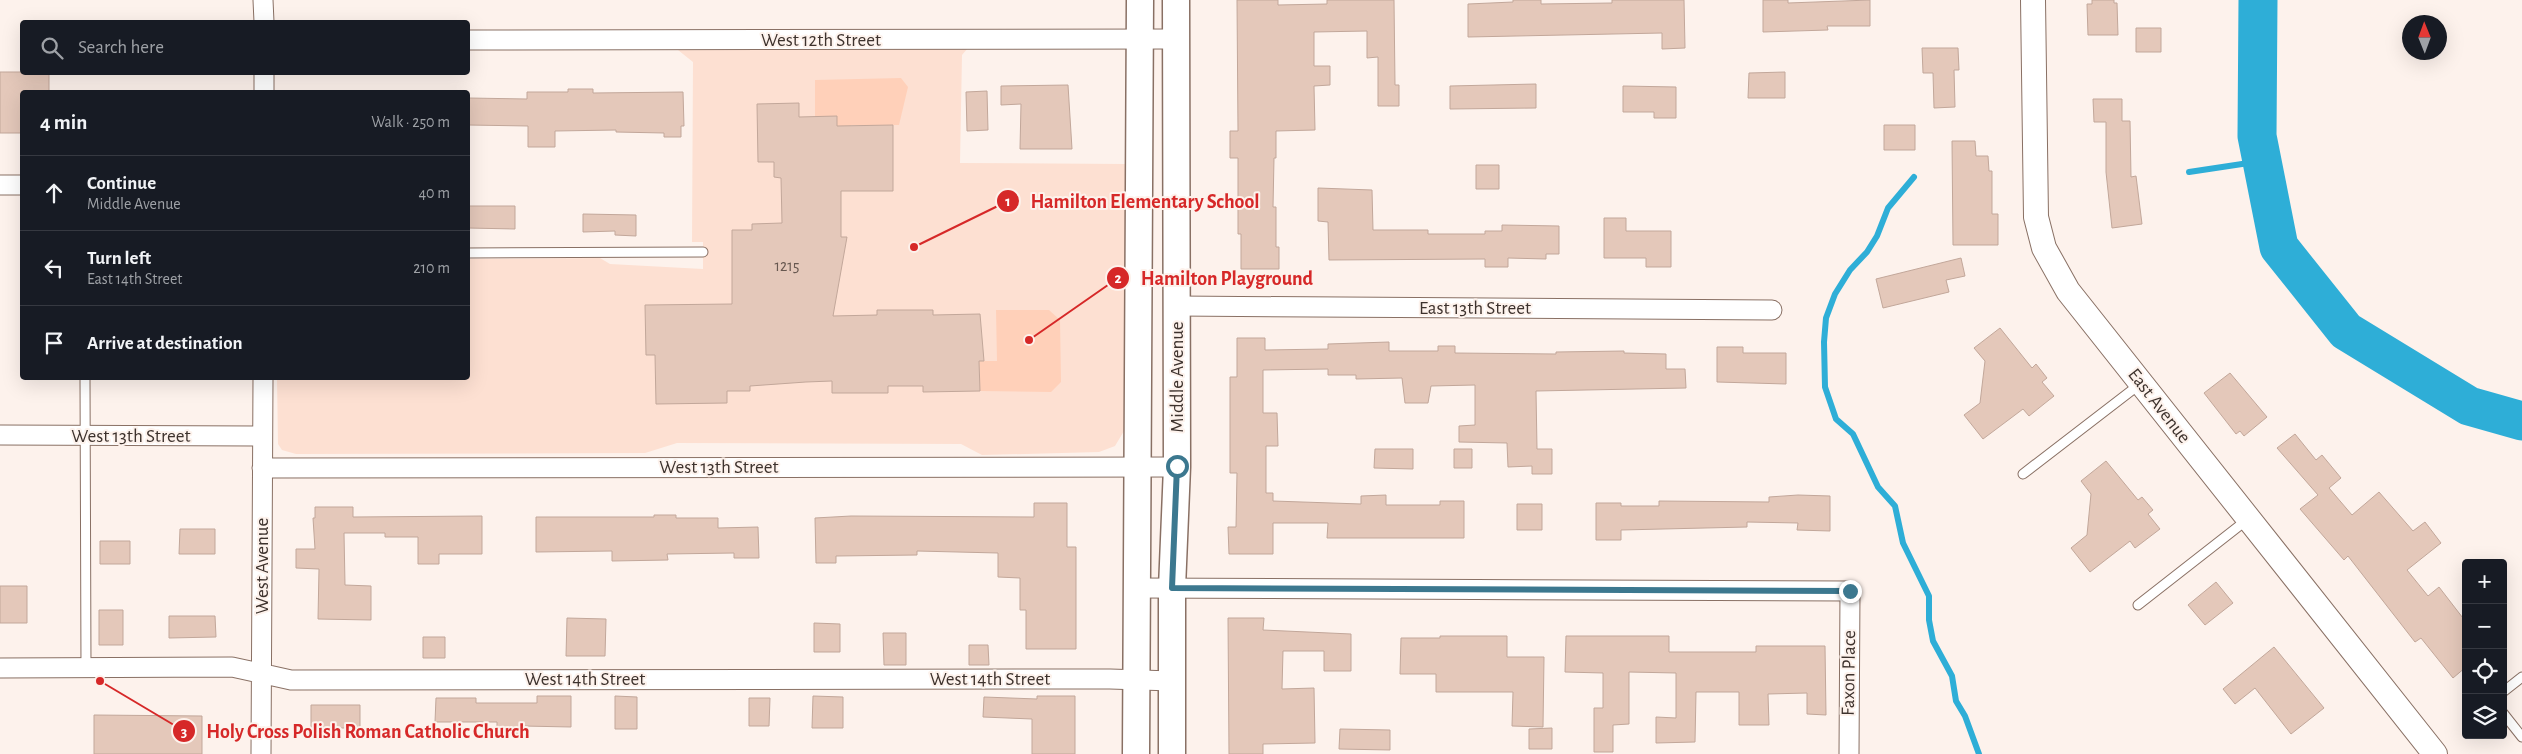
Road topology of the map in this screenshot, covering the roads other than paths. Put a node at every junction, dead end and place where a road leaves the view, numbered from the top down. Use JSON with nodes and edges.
{"nodes":[{"id":1,"x":263,"y":0,"type":"edge"},
{"id":2,"x":1140,"y":0,"type":"edge"},
{"id":3,"x":1176,"y":0,"type":"edge"},
{"id":4,"x":2033,"y":0,"type":"edge"},
{"id":5,"x":264,"y":20,"type":"edge"},
{"id":6,"x":1140,"y":39,"type":"junction"},
{"id":7,"x":1175,"y":39,"type":"junction"},
{"id":8,"x":470,"y":40,"type":"edge"},
{"id":9,"x":264,"y":75,"type":"edge"},
{"id":10,"x":264,"y":90,"type":"edge"},
{"id":11,"x":0,"y":185,"type":"edge"},
{"id":12,"x":20,"y":185,"type":"edge"},
{"id":13,"x":703,"y":252,"type":"dead end"},
{"id":14,"x":470,"y":253,"type":"edge"},
{"id":15,"x":1177,"y":306,"type":"junction"},
{"id":16,"x":1772,"y":310,"type":"dead end"},
{"id":17,"x":85,"y":380,"type":"edge"},
{"id":18,"x":262,"y":380,"type":"edge"},
{"id":19,"x":2141,"y":384,"type":"junction"},
{"id":20,"x":0,"y":435,"type":"edge"},
{"id":21,"x":85,"y":436,"type":"junction"},
{"id":22,"x":262,"y":436,"type":"junction"},
{"id":23,"x":1177,"y":466,"type":"junction"},
{"id":24,"x":1137,"y":467,"type":"junction"},
{"id":25,"x":262,"y":468,"type":"junction"},
{"id":26,"x":2024,"y":474,"type":"dead end"},
{"id":27,"x":2248,"y":519,"type":"junction"},
{"id":28,"x":1136,"y":588,"type":"junction"},
{"id":29,"x":1172,"y":588,"type":"junction"},
{"id":30,"x":2138,"y":605,"type":"dead end"},
{"id":31,"x":0,"y":668,"type":"edge"},
{"id":32,"x":86,"y":668,"type":"junction"},
{"id":33,"x":261,"y":675,"type":"junction"},
{"id":34,"x":2522,"y":677,"type":"edge"},
{"id":35,"x":1135,"y":680,"type":"junction"},
{"id":36,"x":1172,"y":681,"type":"junction"},
{"id":37,"x":2507,"y":689,"type":"edge"},
{"id":38,"x":2507,"y":718,"type":"edge"},
{"id":39,"x":2522,"y":737,"type":"edge"},
{"id":40,"x":261,"y":754,"type":"edge"},
{"id":41,"x":1136,"y":754,"type":"edge"},
{"id":42,"x":1172,"y":754,"type":"edge"},
{"id":43,"x":1849,"y":754,"type":"edge"},
{"id":44,"x":2435,"y":754,"type":"edge"}],
"edges":[{"from":1,"to":5,"type":"street"},
{"from":2,"to":6,"type":"main road","name":"Middle Avenue"},
{"from":3,"to":7,"type":"main road","name":"Middle Avenue"},
{"from":4,"to":19,"type":"street","name":"East Avenue"},
{"from":6,"to":7,"type":"street","name":"West 12th Street"},
{"from":6,"to":8,"type":"street","name":"West 12th Street"},
{"from":6,"to":24,"type":"main road","name":"Middle Avenue"},
{"from":7,"to":15,"type":"main road","name":"Middle Avenue"},
{"from":9,"to":10,"type":"street"},
{"from":11,"to":12,"type":"street"},
{"from":13,"to":14,"type":"lane"},
{"from":15,"to":16,"type":"street","name":"East 13th Street"},
{"from":15,"to":23,"type":"main road","name":"Middle Avenue"},
{"from":17,"to":21,"type":"lane"},
{"from":18,"to":22,"type":"street","name":"West Avenue"},
{"from":19,"to":26,"type":"lane"},
{"from":19,"to":27,"type":"street","name":"East Avenue"},
{"from":20,"to":21,"type":"street","name":"West 13th Street"},
{"from":21,"to":22,"type":"street","name":"West 13th Street"},
{"from":21,"to":32,"type":"lane"},
{"from":22,"to":25,"type":"street","name":"West Avenue"},
{"from":23,"to":24,"type":"street","name":"West 13th Street"},
{"from":23,"to":29,"type":"main road","name":"Middle Avenue"},
{"from":24,"to":25,"type":"street","name":"West 13th Street"},
{"from":24,"to":28,"type":"main road","name":"Middle Avenue"},
{"from":25,"to":33,"type":"street","name":"West Avenue"},
{"from":27,"to":30,"type":"lane"},
{"from":27,"to":44,"type":"street","name":"East Avenue"},
{"from":28,"to":29,"type":"street"},
{"from":28,"to":35,"type":"main road","name":"Middle Avenue"},
{"from":29,"to":36,"type":"main road","name":"Middle Avenue"},
{"from":29,"to":43,"type":"street","name":"Faxon Place"},
{"from":31,"to":32,"type":"street","name":"West 14th Street"},
{"from":32,"to":33,"type":"street","name":"West 14th Street"},
{"from":33,"to":35,"type":"street","name":"West 14th Street"},
{"from":33,"to":40,"type":"street","name":"West Avenue"},
{"from":34,"to":37,"type":"lane"},
{"from":35,"to":36,"type":"street","name":"West 14th Street"},
{"from":35,"to":41,"type":"main road","name":"Middle Avenue"},
{"from":36,"to":42,"type":"main road","name":"Middle Avenue"},
{"from":38,"to":39,"type":"lane"}]}
